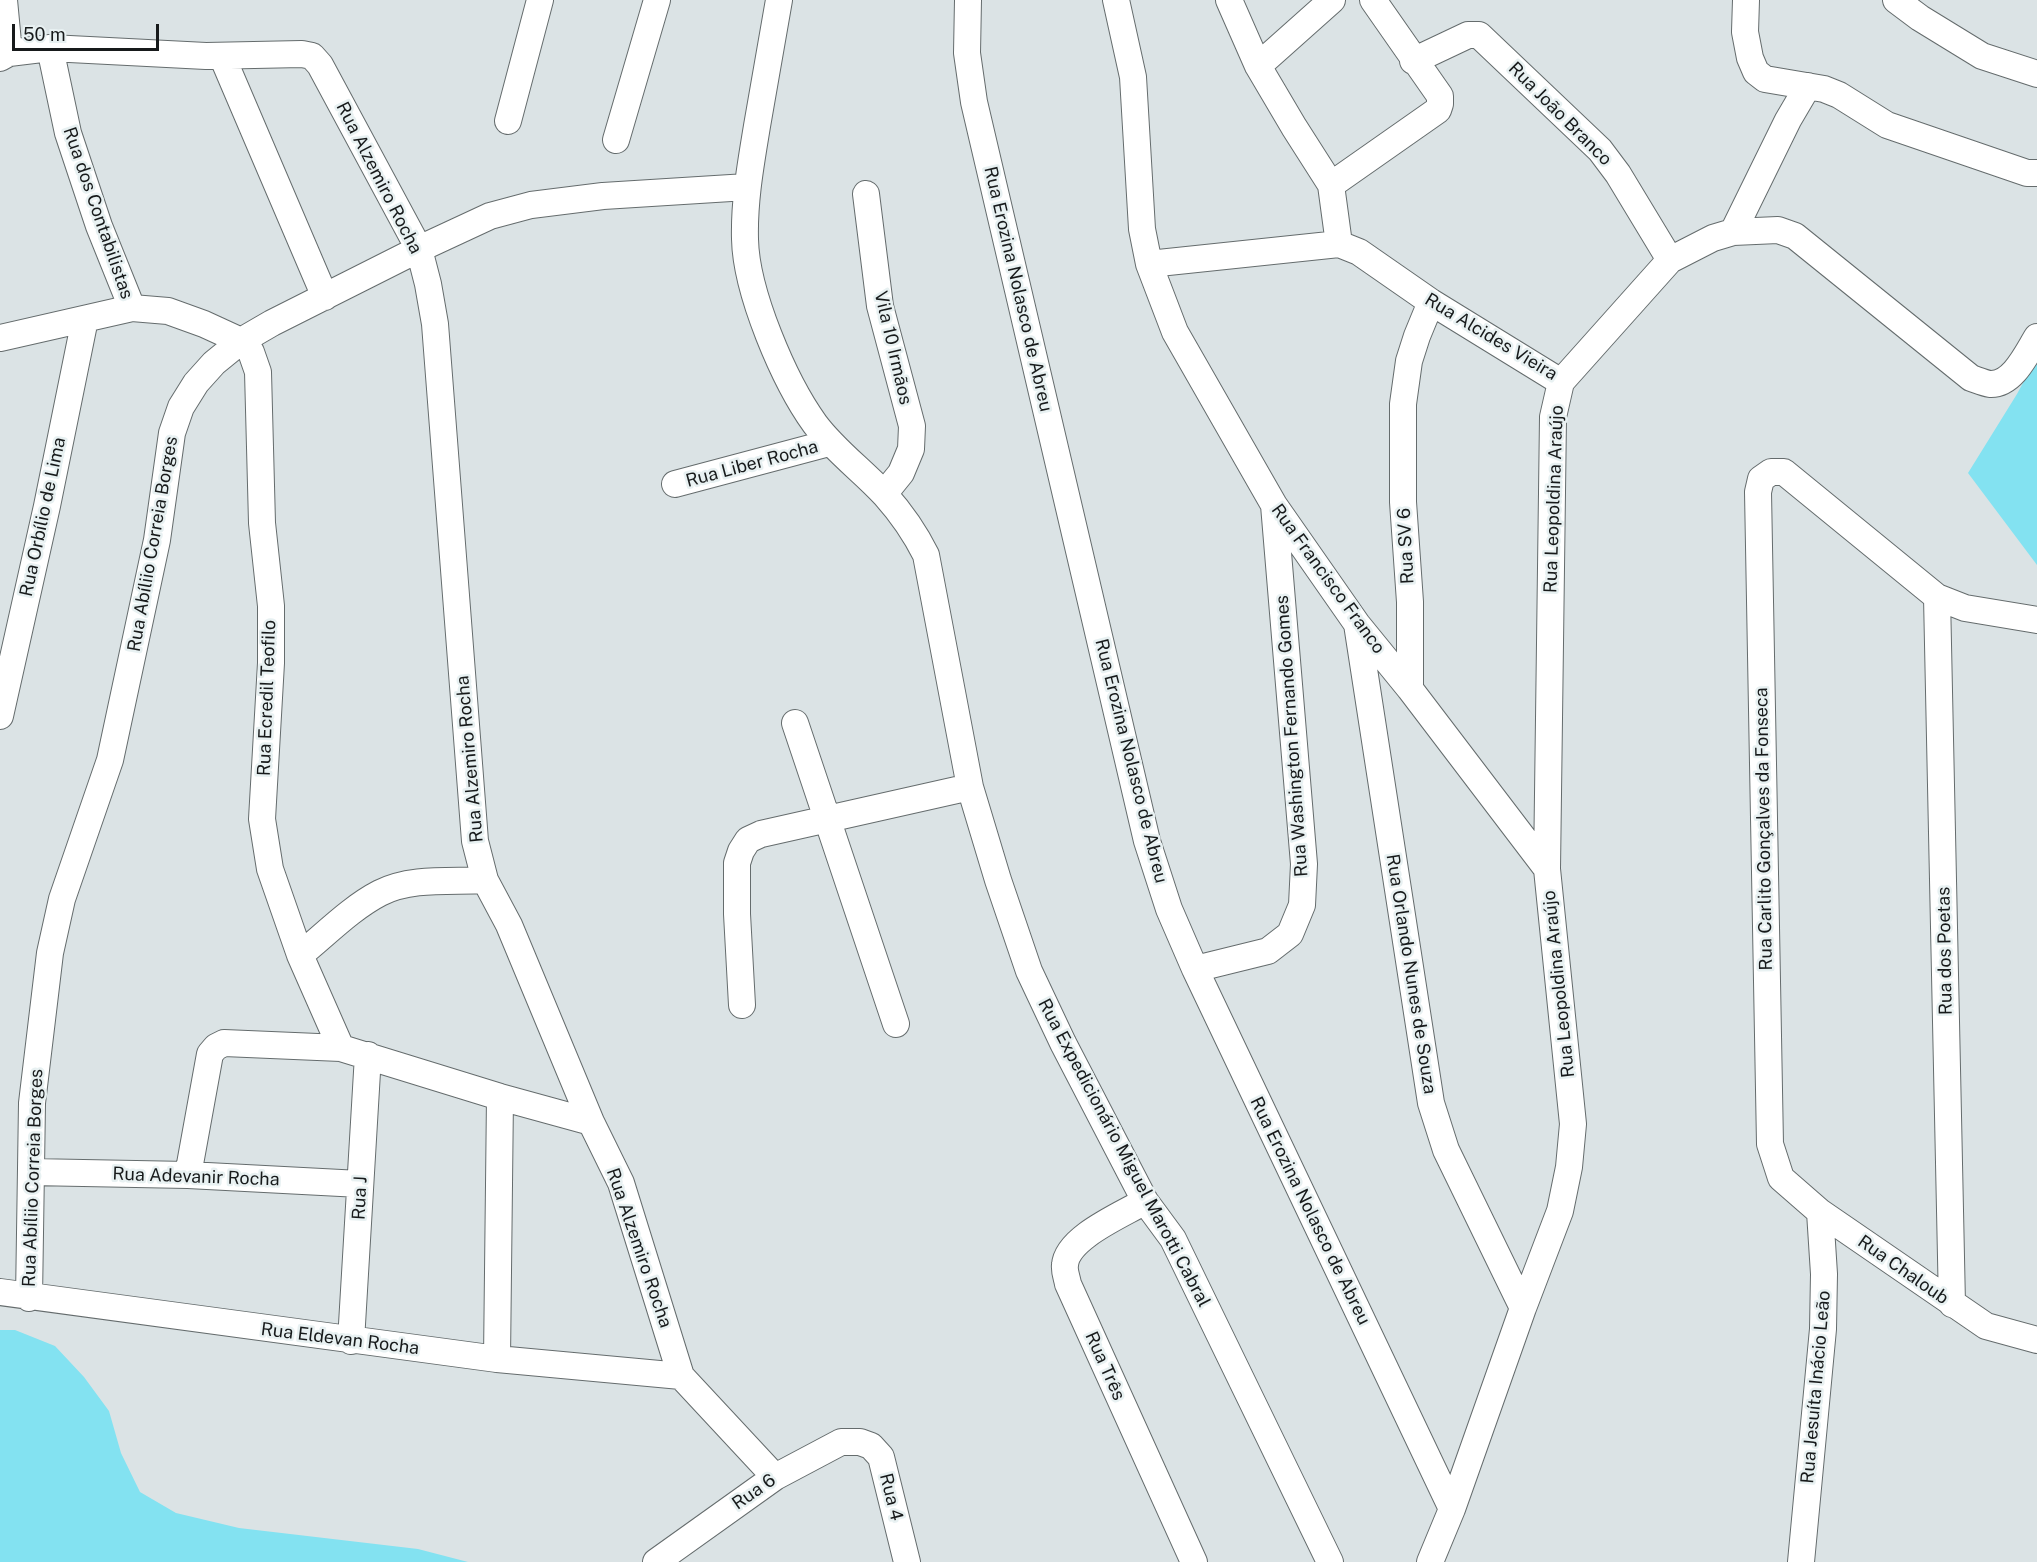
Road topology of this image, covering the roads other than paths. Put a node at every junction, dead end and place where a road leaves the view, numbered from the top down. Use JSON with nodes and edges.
{"nodes":[{"id":1,"x":4,"y":0,"type":"edge"},
{"id":2,"x":540,"y":0,"type":"edge"},
{"id":3,"x":657,"y":0,"type":"edge"},
{"id":4,"x":779,"y":0,"type":"edge"},
{"id":5,"x":968,"y":0,"type":"edge"},
{"id":6,"x":1116,"y":0,"type":"edge"},
{"id":7,"x":1229,"y":0,"type":"edge"},
{"id":8,"x":1332,"y":0,"type":"edge"},
{"id":9,"x":1373,"y":0,"type":"edge"},
{"id":10,"x":1746,"y":0,"type":"edge"},
{"id":11,"x":1896,"y":0,"type":"edge"},
{"id":12,"x":50,"y":48,"type":"junction"},
{"id":13,"x":5,"y":55,"type":"edge"},
{"id":14,"x":222,"y":56,"type":"junction"},
{"id":15,"x":1413,"y":61,"type":"junction"},
{"id":16,"x":1258,"y":66,"type":"junction"},
{"id":17,"x":2037,"y":74,"type":"edge"},
{"id":18,"x":1808,"y":86,"type":"junction"},
{"id":19,"x":508,"y":121,"type":"dead end"},
{"id":20,"x":616,"y":140,"type":"dead end"},
{"id":21,"x":2037,"y":173,"type":"edge"},
{"id":22,"x":1331,"y":186,"type":"junction"},
{"id":23,"x":747,"y":187,"type":"junction"},
{"id":24,"x":866,"y":195,"type":"dead end"},
{"id":25,"x":1733,"y":232,"type":"junction"},
{"id":26,"x":1339,"y":244,"type":"junction"},
{"id":27,"x":419,"y":249,"type":"junction"},
{"id":28,"x":1670,"y":260,"type":"junction"},
{"id":29,"x":1149,"y":264,"type":"junction"},
{"id":30,"x":325,"y":297,"type":"junction"},
{"id":31,"x":1431,"y":302,"type":"junction"},
{"id":32,"x":132,"y":308,"type":"junction"},
{"id":33,"x":85,"y":319,"type":"junction"},
{"id":34,"x":2037,"y":337,"type":"edge"},
{"id":35,"x":0,"y":338,"type":"edge"},
{"id":36,"x":241,"y":341,"type":"junction"},
{"id":37,"x":1561,"y":382,"type":"junction"},
{"id":38,"x":829,"y":443,"type":"junction"},
{"id":39,"x":675,"y":484,"type":"dead end"},
{"id":40,"x":884,"y":494,"type":"junction"},
{"id":41,"x":1274,"y":505,"type":"junction"},
{"id":42,"x":1937,"y":597,"type":"junction"},
{"id":43,"x":2037,"y":620,"type":"edge"},
{"id":44,"x":1358,"y":624,"type":"junction"},
{"id":45,"x":1410,"y":688,"type":"junction"},
{"id":46,"x":0,"y":716,"type":"edge"},
{"id":47,"x":795,"y":723,"type":"dead end"},
{"id":48,"x":970,"y":787,"type":"junction"},
{"id":49,"x":829,"y":820,"type":"junction"},
{"id":50,"x":1547,"y":869,"type":"junction"},
{"id":51,"x":485,"y":880,"type":"junction"},
{"id":52,"x":300,"y":955,"type":"junction"},
{"id":53,"x":1195,"y":969,"type":"junction"},
{"id":54,"x":742,"y":1005,"type":"dead end"},
{"id":55,"x":896,"y":1024,"type":"dead end"},
{"id":56,"x":341,"y":1048,"type":"junction"},
{"id":57,"x":368,"y":1055,"type":"junction"},
{"id":58,"x":500,"y":1097,"type":"junction"},
{"id":59,"x":591,"y":1122,"type":"junction"},
{"id":60,"x":31,"y":1172,"type":"junction"},
{"id":61,"x":188,"y":1175,"type":"junction"},
{"id":62,"x":1781,"y":1178,"type":"joint"},
{"id":63,"x":360,"y":1184,"type":"junction"},
{"id":64,"x":1145,"y":1201,"type":"junction"},
{"id":65,"x":1820,"y":1212,"type":"junction"},
{"id":66,"x":0,"y":1292,"type":"edge"},
{"id":67,"x":29,"y":1298,"type":"junction"},
{"id":68,"x":1952,"y":1304,"type":"junction"},
{"id":69,"x":1523,"y":1308,"type":"junction"},
{"id":70,"x":2029,"y":1335,"type":"edge"},
{"id":71,"x":351,"y":1341,"type":"junction"},
{"id":72,"x":497,"y":1359,"type":"junction"},
{"id":73,"x":681,"y":1376,"type":"junction"},
{"id":74,"x":860,"y":1442,"type":"joint"},
{"id":75,"x":775,"y":1477,"type":"junction"},
{"id":76,"x":1452,"y":1509,"type":"junction"},
{"id":77,"x":656,"y":1562,"type":"edge"},
{"id":78,"x":907,"y":1562,"type":"edge"},
{"id":79,"x":1194,"y":1562,"type":"edge"},
{"id":80,"x":1330,"y":1562,"type":"edge"},
{"id":81,"x":1430,"y":1562,"type":"edge"},
{"id":82,"x":1801,"y":1562,"type":"edge"}],
"edges":[{"from":1,"to":13,"type":"street"},
{"from":2,"to":19,"type":"street"},
{"from":3,"to":20,"type":"street"},
{"from":4,"to":23,"type":"street","name":"Rua Expedicionário Miguel Marotti Cabral"},
{"from":5,"to":53,"type":"street","name":"Rua Erozina Nolasco de Abreu"},
{"from":6,"to":29,"type":"street","name":"Rua Francisco Franco"},
{"from":7,"to":16,"type":"street"},
{"from":8,"to":16,"type":"street"},
{"from":9,"to":15,"type":"street"},
{"from":10,"to":18,"type":"street"},
{"from":11,"to":17,"type":"street"},
{"from":12,"to":13,"type":"street"},
{"from":12,"to":14,"type":"street"},
{"from":12,"to":32,"type":"street","name":"Rua dos Contabilistas"},
{"from":14,"to":27,"type":"street","name":"Rua Alzemiro Rocha"},
{"from":14,"to":30,"type":"street"},
{"from":15,"to":22,"type":"street"},
{"from":15,"to":28,"type":"street","name":"Rua João Branco"},
{"from":16,"to":22,"type":"street"},
{"from":18,"to":21,"type":"street"},
{"from":18,"to":25,"type":"street"},
{"from":22,"to":26,"type":"street"},
{"from":23,"to":27,"type":"street","name":"Rua Abíliio Correia Borges"},
{"from":23,"to":38,"type":"street","name":"Rua Expedicionário Miguel Marotti Cabral"},
{"from":24,"to":40,"type":"street","name":"Vila 10 Irmãos"},
{"from":25,"to":28,"type":"street","name":"Rua Alcides Vieira"},
{"from":25,"to":34,"type":"street","name":"Rua Alcides Vieira"},
{"from":26,"to":29,"type":"street"},
{"from":26,"to":31,"type":"street","name":"Rua Alcides Vieira"},
{"from":27,"to":30,"type":"street","name":"Rua Abíliio Correia Borges"},
{"from":27,"to":51,"type":"street","name":"Rua Alzemiro Rocha"},
{"from":28,"to":37,"type":"street","name":"Rua Alcides Vieira"},
{"from":29,"to":41,"type":"street","name":"Rua Francisco Franco"},
{"from":30,"to":36,"type":"street","name":"Rua Abíliio Correia Borges"},
{"from":31,"to":37,"type":"street","name":"Rua Alcides Vieira"},
{"from":31,"to":45,"type":"street","name":"Rua SV 6"},
{"from":32,"to":33,"type":"street"},
{"from":32,"to":36,"type":"street"},
{"from":33,"to":35,"type":"street"},
{"from":33,"to":46,"type":"street","name":"Rua Orbílio de Lima"},
{"from":36,"to":52,"type":"street","name":"Rua Ecredil Teofilo"},
{"from":36,"to":60,"type":"street","name":"Rua Abíliio Correia Borges"},
{"from":37,"to":50,"type":"street","name":"Rua Leopoldina Araújo"},
{"from":38,"to":39,"type":"street","name":"Rua Liber Rocha"},
{"from":38,"to":40,"type":"street","name":"Rua Expedicionário Miguel Marotti Cabral"},
{"from":40,"to":48,"type":"street","name":"Rua Expedicionário Miguel Marotti Cabral"},
{"from":41,"to":44,"type":"street","name":"Rua Francisco Franco"},
{"from":41,"to":53,"type":"street","name":"Rua Washington Fernando Gomes"},
{"from":42,"to":43,"type":"street"},
{"from":42,"to":62,"type":"street","name":"Rua Carlito Gonçalves da Fonseca"},
{"from":42,"to":68,"type":"street","name":"Rua dos Poetas"},
{"from":44,"to":45,"type":"street","name":"Rua Francisco Franco"},
{"from":44,"to":69,"type":"street","name":"Rua Orlando Nunes de Souza"},
{"from":45,"to":50,"type":"street","name":"Rua Francisco Franco"},
{"from":47,"to":49,"type":"street"},
{"from":48,"to":49,"type":"street"},
{"from":48,"to":64,"type":"street","name":"Rua Expedicionário Miguel Marotti Cabral"},
{"from":49,"to":54,"type":"street"},
{"from":49,"to":55,"type":"street"},
{"from":50,"to":69,"type":"street","name":"Rua Leopoldina Araújo"},
{"from":51,"to":52,"type":"street"},
{"from":51,"to":59,"type":"street","name":"Rua Alzemiro Rocha"},
{"from":52,"to":56,"type":"street","name":"Rua Ecredil Teofilo"},
{"from":53,"to":76,"type":"street","name":"Rua Erozina Nolasco de Abreu"},
{"from":56,"to":57,"type":"street"},
{"from":56,"to":61,"type":"street"},
{"from":57,"to":58,"type":"street"},
{"from":57,"to":63,"type":"street","name":"Rua J"},
{"from":58,"to":59,"type":"street"},
{"from":58,"to":72,"type":"street"},
{"from":59,"to":73,"type":"street","name":"Rua Alzemiro Rocha"},
{"from":60,"to":61,"type":"street","name":"Rua Adevanir Rocha"},
{"from":60,"to":67,"type":"street","name":"Rua Abíliio Correia Borges"},
{"from":61,"to":63,"type":"street","name":"Rua Adevanir Rocha"},
{"from":62,"to":65,"type":"street","name":"Rua Chaloub"},
{"from":63,"to":71,"type":"street","name":"Rua J"},
{"from":64,"to":79,"type":"street","name":"Rua Três"},
{"from":64,"to":80,"type":"street","name":"Rua Expedicionário Miguel Marotti Cabral"},
{"from":65,"to":68,"type":"street","name":"Rua Chaloub"},
{"from":65,"to":82,"type":"street","name":"Rua Jesuíta Inácio Leão"},
{"from":66,"to":67,"type":"street","name":"Rua Eldevan Rocha"},
{"from":67,"to":71,"type":"street","name":"Rua Eldevan Rocha"},
{"from":68,"to":70,"type":"street","name":"Rua Chaloub"},
{"from":69,"to":76,"type":"street","name":"Rua Leopoldina Araújo"},
{"from":71,"to":72,"type":"street","name":"Rua Eldevan Rocha"},
{"from":72,"to":73,"type":"street","name":"Rua Eldevan Rocha"},
{"from":73,"to":75,"type":"street","name":"Rua Alzemiro Rocha"},
{"from":74,"to":75,"type":"street","name":"Rua 6"},
{"from":74,"to":78,"type":"street","name":"Rua 4"},
{"from":75,"to":77,"type":"street","name":"Rua 6"},
{"from":76,"to":81,"type":"street","name":"Rua Leopoldina Araújo"}]}
